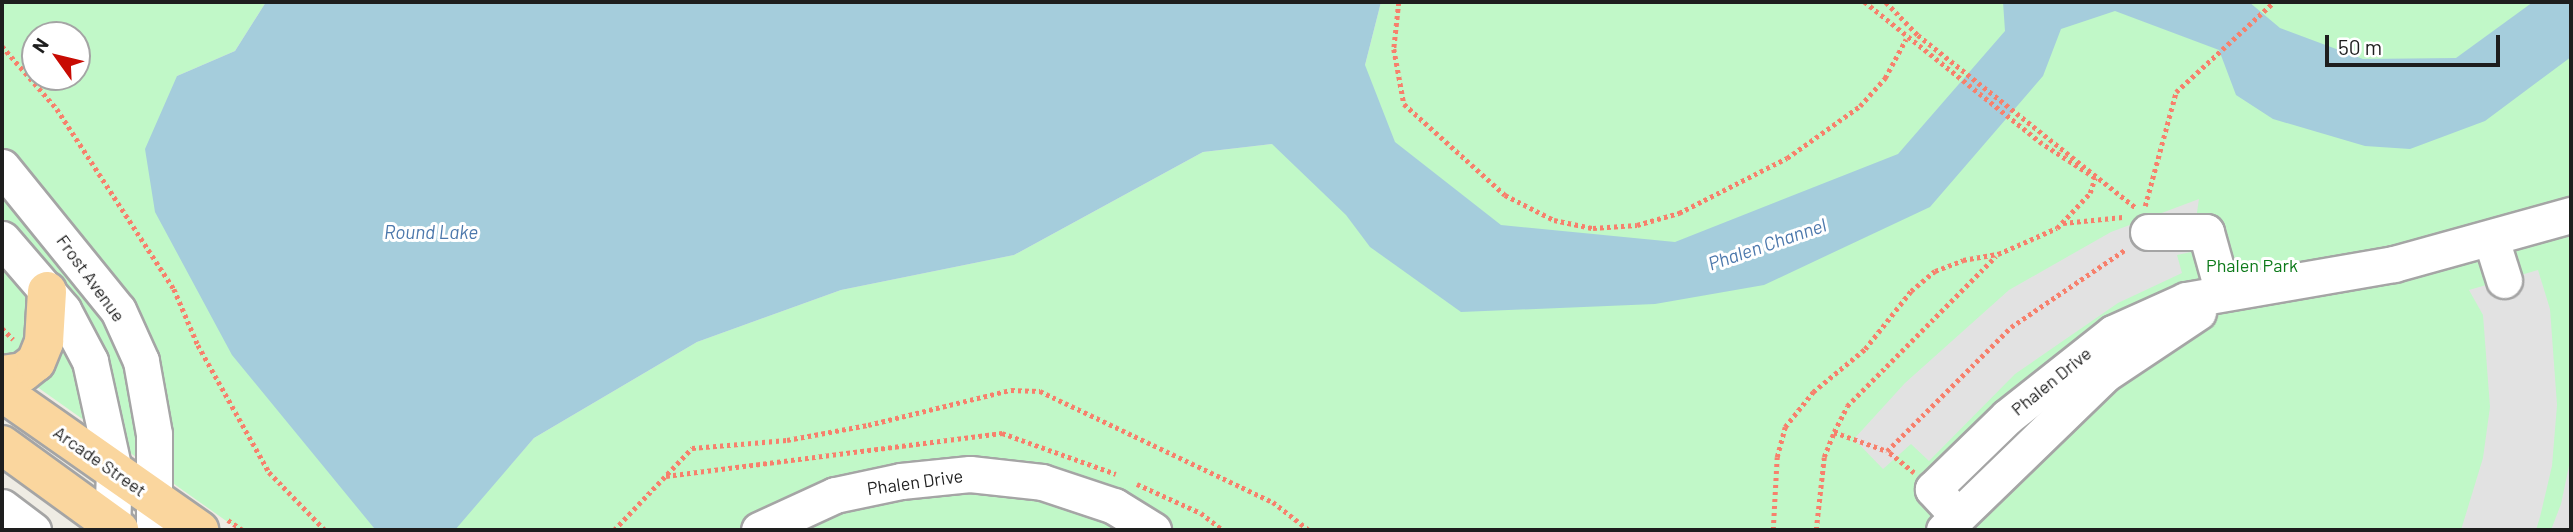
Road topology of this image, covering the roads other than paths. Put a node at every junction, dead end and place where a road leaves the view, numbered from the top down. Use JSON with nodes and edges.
{"nodes":[{"id":1,"x":2,"y":167,"type":"edge"},
{"id":2,"x":2571,"y":215,"type":"edge"},
{"id":3,"x":2145,"y":222,"type":"road end"},
{"id":4,"x":2,"y":239,"type":"edge"},
{"id":5,"x":2491,"y":239,"type":"junction"},
{"id":6,"x":2504,"y":280,"type":"dead end"},
{"id":7,"x":47,"y":291,"type":"junction"},
{"id":8,"x":2223,"y":293,"type":"junction"},
{"id":9,"x":2,"y":375,"type":"edge"},
{"id":10,"x":2,"y":392,"type":"edge"},
{"id":11,"x":2,"y":445,"type":"edge"},
{"id":12,"x":114,"y":470,"type":"junction"},
{"id":13,"x":2,"y":507,"type":"edge"},
{"id":14,"x":154,"y":515,"type":"edge"},
{"id":15,"x":1951,"y":523,"type":"edge"},
{"id":16,"x":114,"y":529,"type":"edge"},
{"id":17,"x":33,"y":530,"type":"edge"},
{"id":18,"x":199,"y":530,"type":"edge"},
{"id":19,"x":759,"y":530,"type":"edge"},
{"id":20,"x":1153,"y":530,"type":"edge"}],
"edges":[{"from":1,"to":14,"type":"street","name":"Frost Avenue"},
{"from":2,"to":5,"type":"street","name":"Phalen Drive"},
{"from":3,"to":8,"type":"street"},
{"from":4,"to":7,"type":"street"},
{"from":5,"to":6,"type":"street"},
{"from":5,"to":8,"type":"street","name":"Phalen Drive"},
{"from":7,"to":9,"type":"main road"},
{"from":7,"to":12,"type":"street"},
{"from":8,"to":15,"type":"street","name":"Phalen Drive"},
{"from":8,"to":15,"type":"street","name":"Phalen Drive"},
{"from":10,"to":12,"type":"main road","name":"Arcade Street"},
{"from":11,"to":16,"type":"main road"},
{"from":12,"to":14,"type":"main road","name":"Arcade Street"},
{"from":12,"to":16,"type":"street"},
{"from":13,"to":17,"type":"street"},
{"from":14,"to":18,"type":"main road","name":"Arcade Street"},
{"from":19,"to":20,"type":"street","name":"Phalen Drive"}]}
